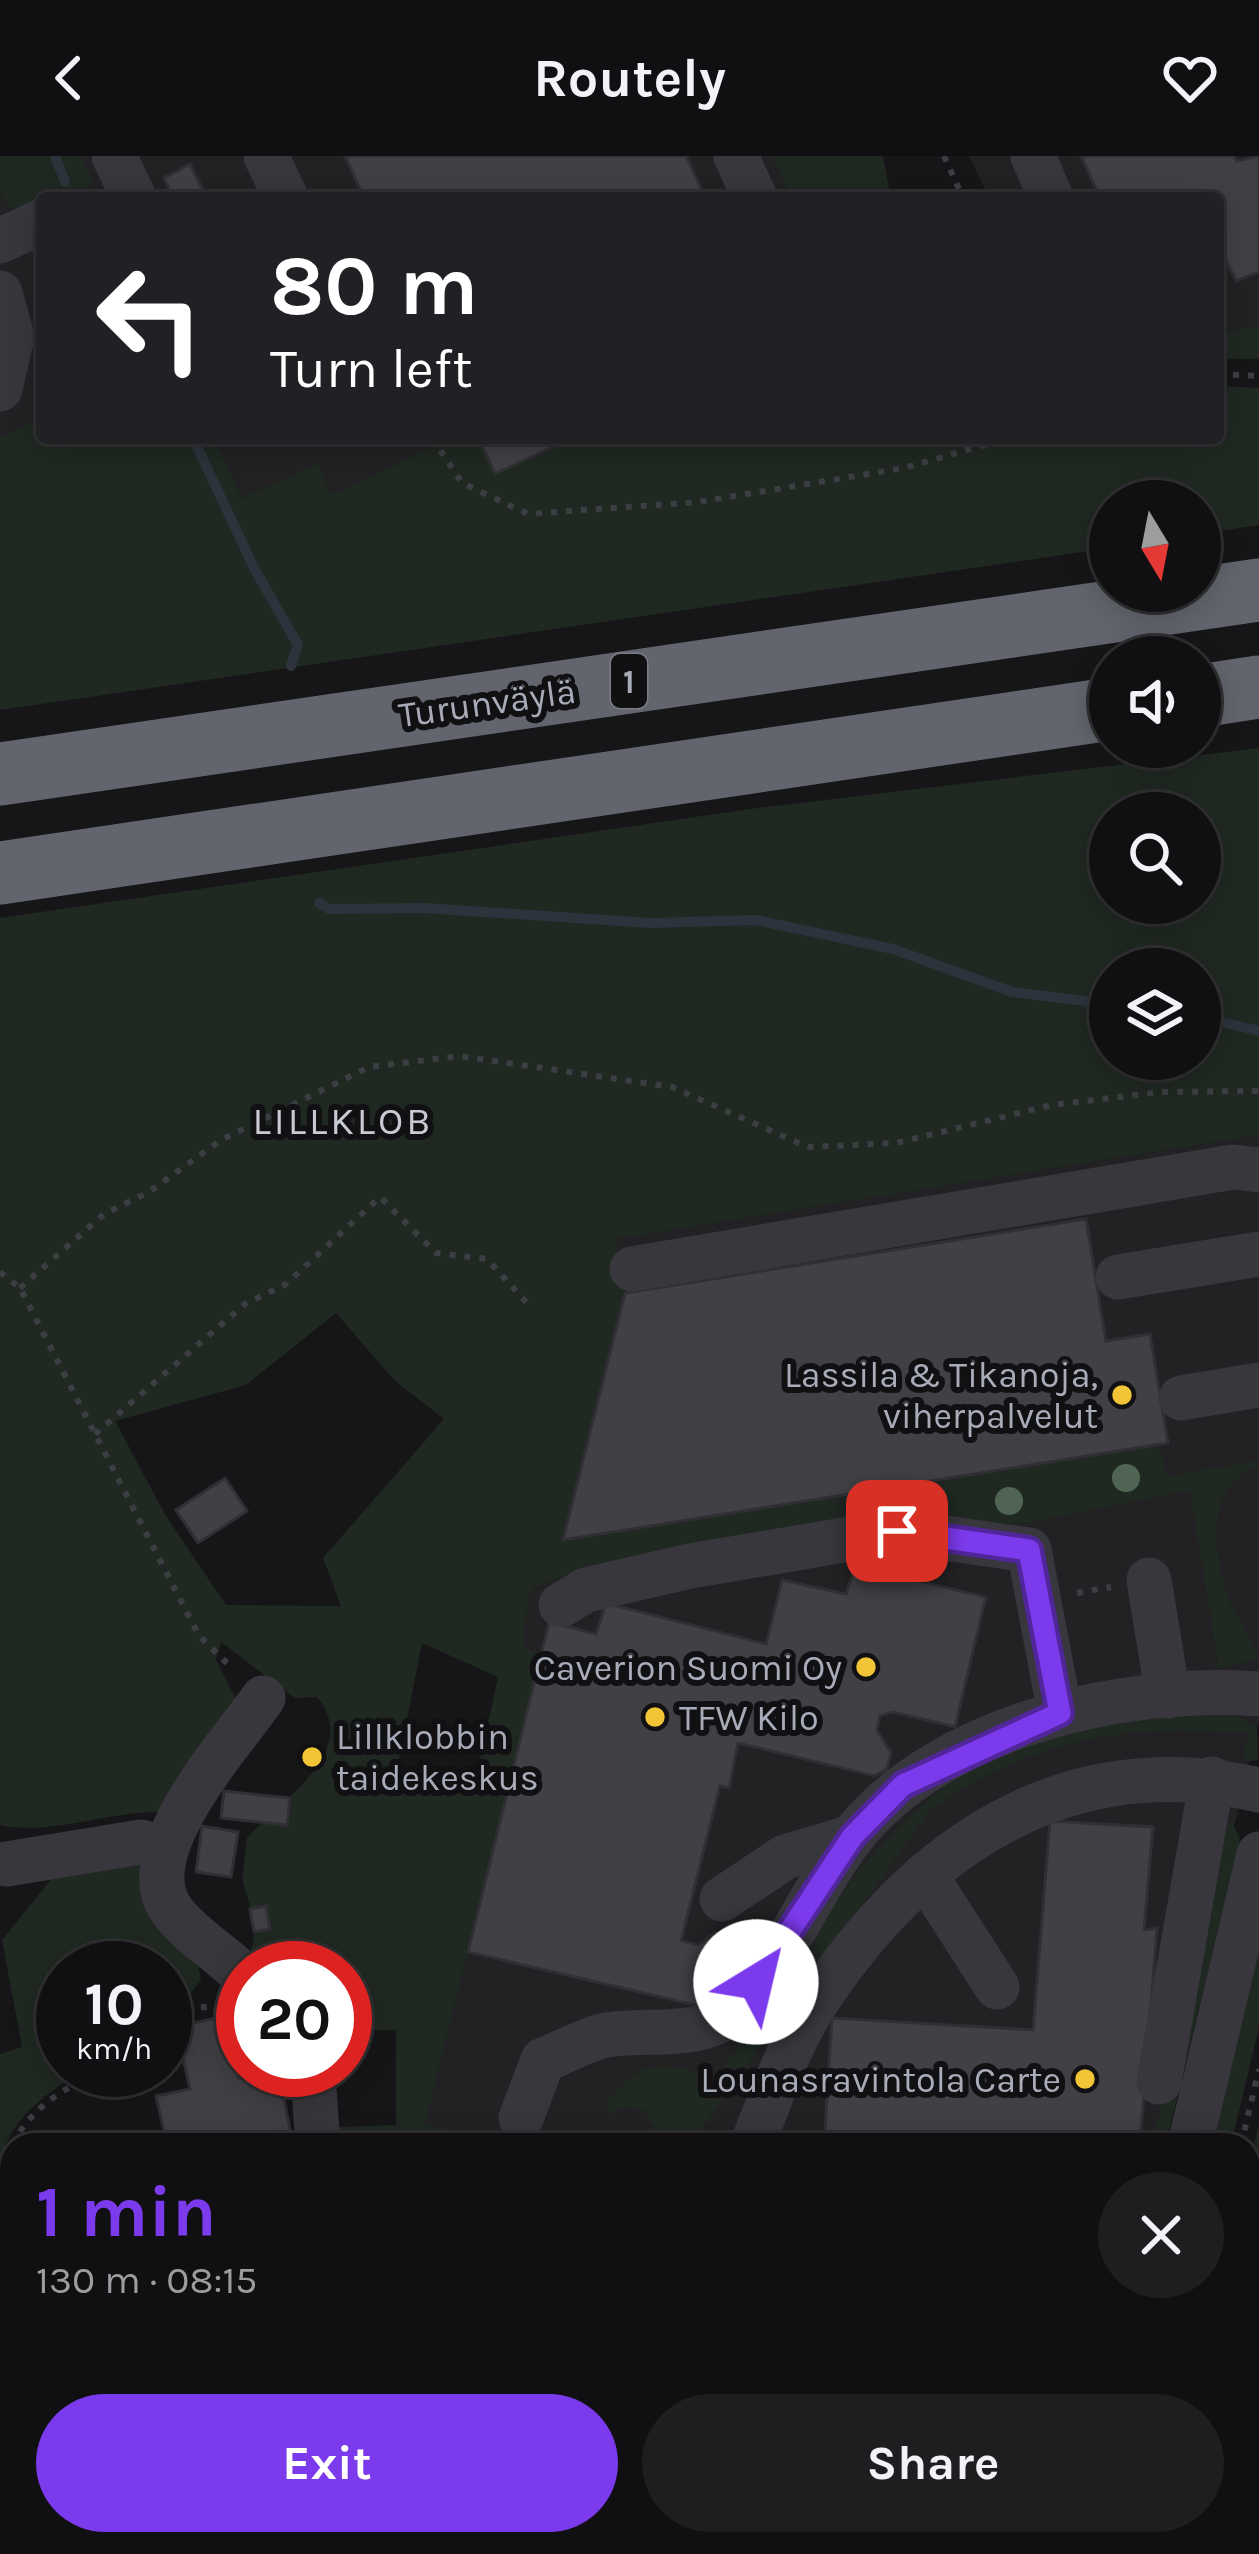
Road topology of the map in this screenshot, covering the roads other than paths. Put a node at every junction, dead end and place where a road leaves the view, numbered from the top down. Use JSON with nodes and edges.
{"nodes":[{"id":1,"x":266,"y":156,"type":"edge"},
{"id":2,"x":736,"y":156,"type":"edge"},
{"id":3,"x":1033,"y":156,"type":"edge"},
{"id":4,"x":283,"y":192,"type":"edge"},
{"id":5,"x":752,"y":192,"type":"edge"},
{"id":6,"x":1048,"y":192,"type":"edge"},
{"id":7,"x":36,"y":224,"type":"edge"},
{"id":8,"x":0,"y":241,"type":"edge"},
{"id":9,"x":0,"y":293,"type":"edge"},
{"id":10,"x":0,"y":389,"type":"edge"},
{"id":11,"x":1259,"y":590,"type":"edge"},
{"id":12,"x":1259,"y":687,"type":"edge"},
{"id":13,"x":1221,"y":693,"type":"edge"},
{"id":14,"x":1089,"y":712,"type":"edge"},
{"id":15,"x":0,"y":774,"type":"edge"},
{"id":16,"x":0,"y":874,"type":"edge"},
{"id":17,"x":1259,"y":1170,"type":"edge"},
{"id":18,"x":1259,"y":1254,"type":"edge"},
{"id":19,"x":632,"y":1269,"type":"dead end"},
{"id":20,"x":1118,"y":1277,"type":"dead end"},
{"id":21,"x":1259,"y":1385,"type":"edge"},
{"id":22,"x":1181,"y":1398,"type":"dead end"},
{"id":23,"x":1150,"y":1580,"type":"road end"},
{"id":24,"x":561,"y":1605,"type":"dead end"},
{"id":25,"x":1259,"y":1694,"type":"edge"},
{"id":26,"x":1168,"y":1696,"type":"junction"},
{"id":27,"x":263,"y":1698,"type":"road end"},
{"id":28,"x":1060,"y":1713,"type":"junction"},
{"id":29,"x":1212,"y":1779,"type":"junction"},
{"id":30,"x":1259,"y":1790,"type":"edge"},
{"id":31,"x":852,"y":1837,"type":"junction"},
{"id":32,"x":166,"y":1848,"type":"junction"},
{"id":33,"x":1259,"y":1854,"type":"edge"},
{"id":34,"x":7,"y":1864,"type":"dead end"},
{"id":35,"x":925,"y":1875,"type":"junction"},
{"id":36,"x":722,"y":1900,"type":"dead end"},
{"id":37,"x":216,"y":1967,"type":"edge"},
{"id":38,"x":998,"y":1987,"type":"dead end"},
{"id":39,"x":1159,"y":2082,"type":"dead end"},
{"id":40,"x":315,"y":2097,"type":"edge"},
{"id":41,"x":521,"y":2118,"type":"dead end"},
{"id":42,"x":317,"y":2133,"type":"edge"},
{"id":43,"x":757,"y":2133,"type":"edge"},
{"id":44,"x":1193,"y":2133,"type":"edge"}],
"edges":[{"from":1,"to":4,"type":"street"},
{"from":2,"to":5,"type":"street"},
{"from":3,"to":6,"type":"street"},
{"from":7,"to":8,"type":"street"},
{"from":9,"to":10,"type":"street"},
{"from":11,"to":15,"type":"highway","name":"Turunväylä","number":"1"},
{"from":12,"to":13,"type":"highway"},
{"from":14,"to":16,"type":"highway"},
{"from":17,"to":19,"type":"street"},
{"from":18,"to":20,"type":"street"},
{"from":21,"to":22,"type":"street"},
{"from":23,"to":26,"type":"street"},
{"from":24,"to":28,"type":"street"},
{"from":25,"to":26,"type":"street"},
{"from":26,"to":28,"type":"street"},
{"from":27,"to":32,"type":"street"},
{"from":28,"to":31,"type":"street"},
{"from":29,"to":30,"type":"street"},
{"from":29,"to":35,"type":"street"},
{"from":29,"to":39,"type":"street"},
{"from":31,"to":36,"type":"street"},
{"from":31,"to":41,"type":"street"},
{"from":32,"to":34,"type":"street"},
{"from":32,"to":37,"type":"street"},
{"from":33,"to":44,"type":"street"},
{"from":35,"to":38,"type":"street"},
{"from":35,"to":43,"type":"street"},
{"from":40,"to":42,"type":"street"}]}
